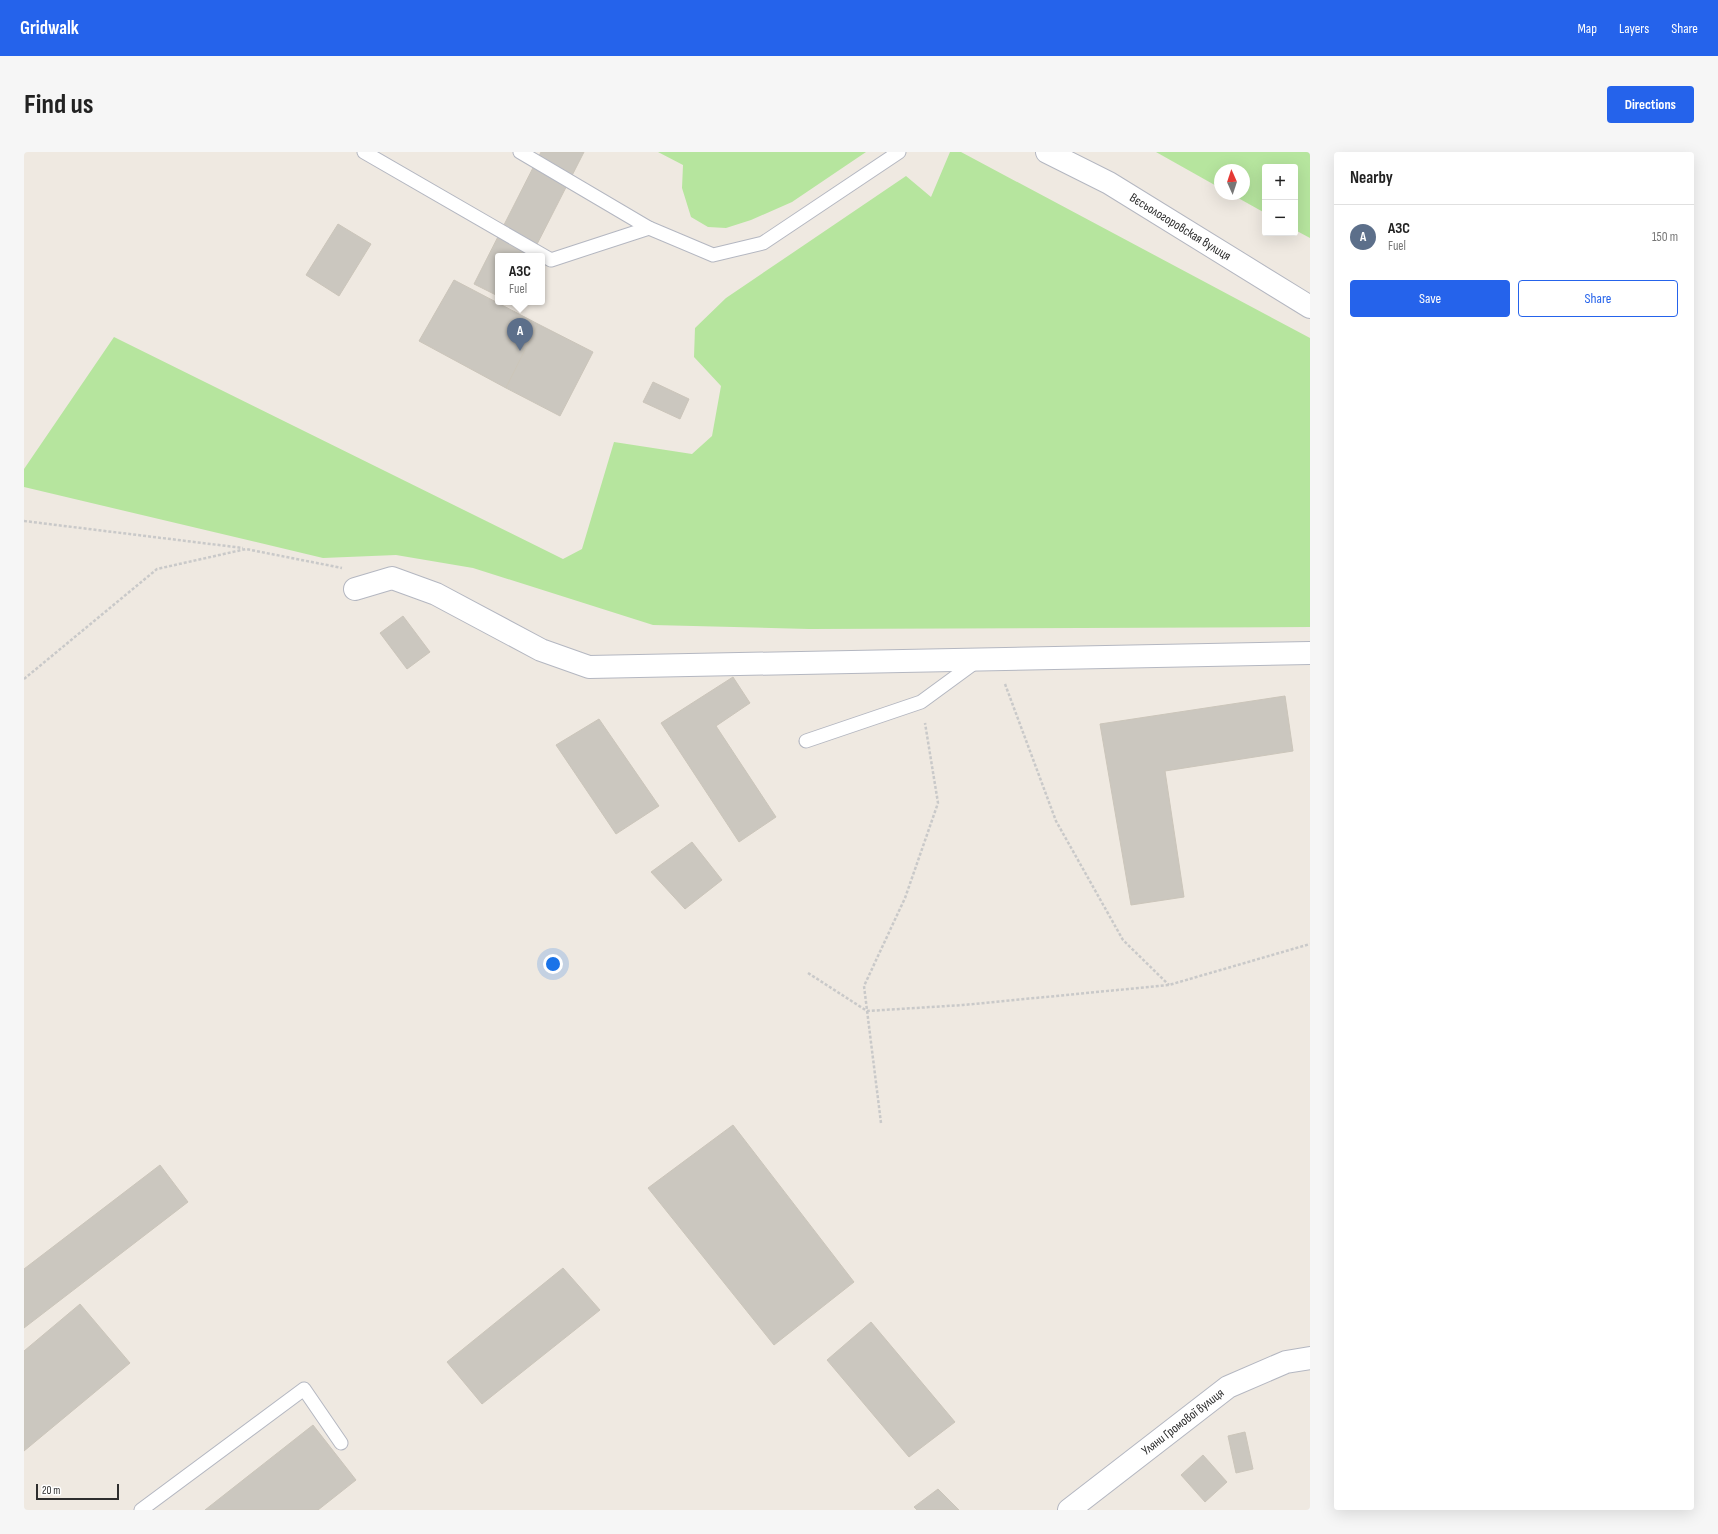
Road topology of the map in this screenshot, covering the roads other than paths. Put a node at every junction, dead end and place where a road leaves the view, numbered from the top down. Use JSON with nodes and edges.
{"nodes":[{"id":1,"x":364,"y":152,"type":"edge"},
{"id":2,"x":520,"y":152,"type":"edge"},
{"id":3,"x":900,"y":152,"type":"edge"},
{"id":4,"x":1047,"y":152,"type":"edge"},
{"id":5,"x":649,"y":228,"type":"junction"},
{"id":6,"x":539,"y":253,"type":"edge"},
{"id":7,"x":545,"y":257,"type":"edge"},
{"id":8,"x":1310,"y":307,"type":"edge"},
{"id":9,"x":355,"y":588,"type":"dead end"},
{"id":10,"x":1310,"y":653,"type":"edge"},
{"id":11,"x":987,"y":659,"type":"junction"},
{"id":12,"x":806,"y":741,"type":"dead end"},
{"id":13,"x":1310,"y":1358,"type":"edge"},
{"id":14,"x":341,"y":1443,"type":"dead end"},
{"id":15,"x":141,"y":1510,"type":"edge"},
{"id":16,"x":1069,"y":1510,"type":"edge"}],
"edges":[{"from":1,"to":6,"type":"lane"},
{"from":2,"to":5,"type":"lane"},
{"from":3,"to":5,"type":"lane"},
{"from":4,"to":8,"type":"street","name":"Вєсьологоровская вулиця"},
{"from":5,"to":7,"type":"lane"},
{"from":9,"to":11,"type":"street"},
{"from":10,"to":11,"type":"street"},
{"from":11,"to":12,"type":"lane"},
{"from":13,"to":16,"type":"street","name":"Уляни Громової вулиця"},
{"from":14,"to":15,"type":"lane"}]}
